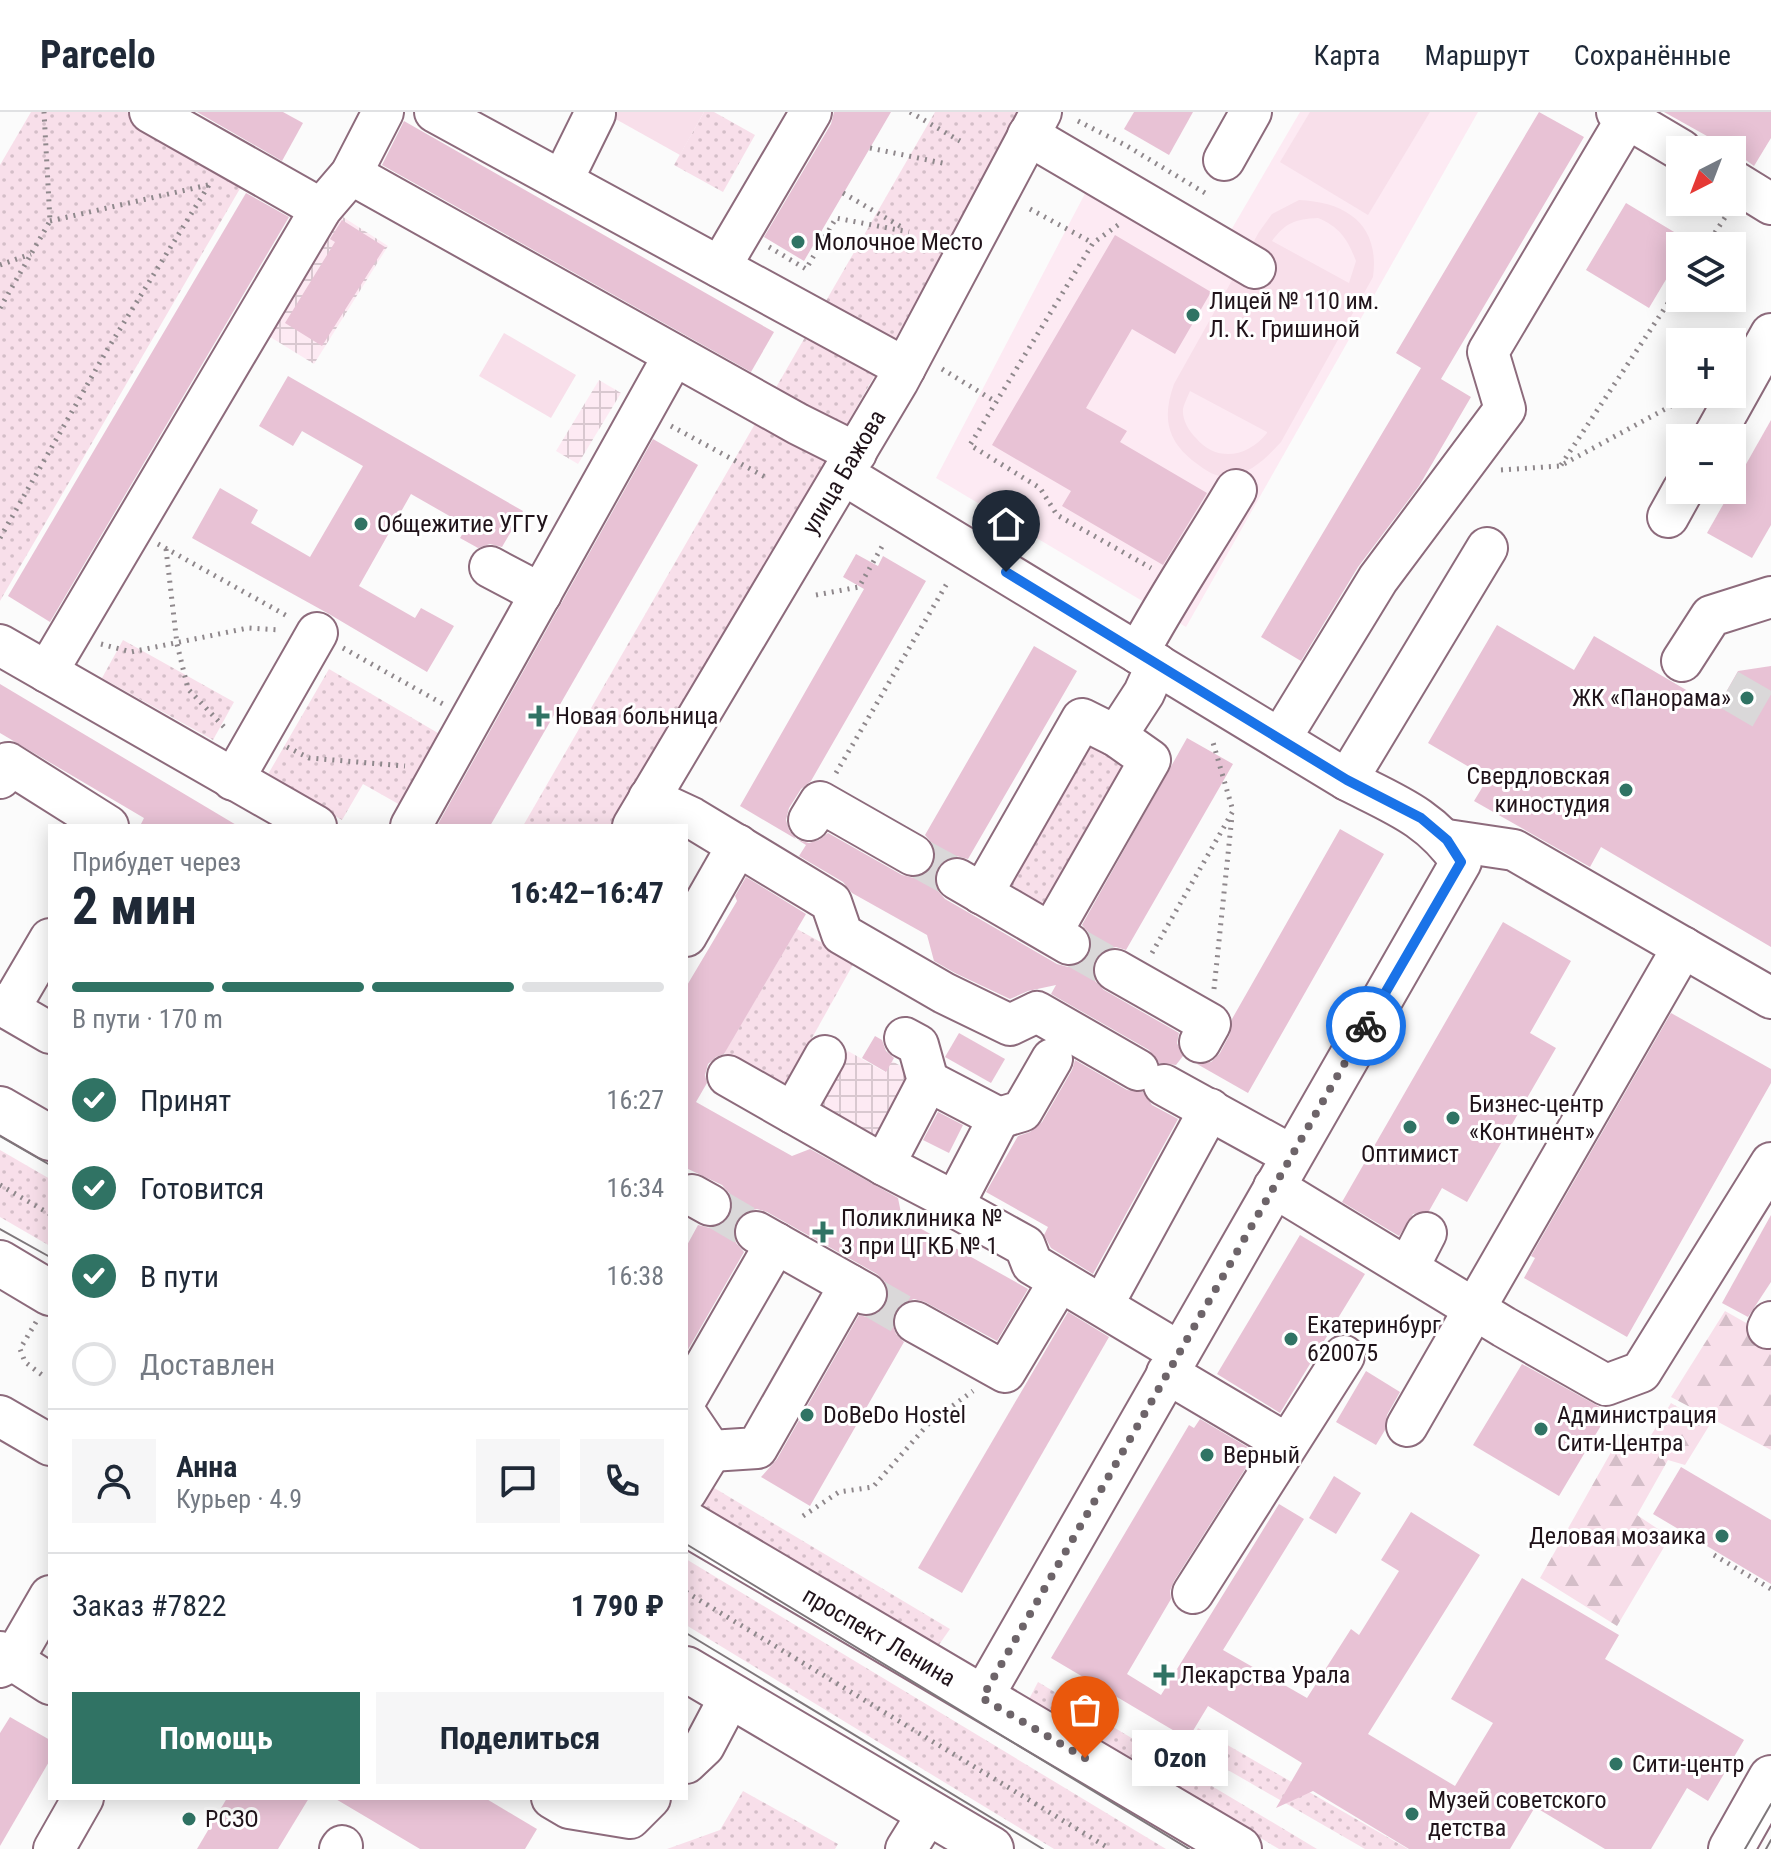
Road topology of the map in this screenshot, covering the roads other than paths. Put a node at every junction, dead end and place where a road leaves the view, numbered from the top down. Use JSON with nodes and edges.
{"nodes":[{"id":1,"x":150,"y":112,"type":"edge"},
{"id":2,"x":382,"y":112,"type":"edge"},
{"id":3,"x":435,"y":112,"type":"edge"},
{"id":4,"x":811,"y":112,"type":"edge"},
{"id":5,"x":1251,"y":112,"type":"edge"},
{"id":6,"x":595,"y":114,"type":"edge"},
{"id":7,"x":1622,"y":115,"type":"edge"},
{"id":8,"x":1049,"y":123,"type":"edge"},
{"id":9,"x":1666,"y":141,"type":"edge"},
{"id":10,"x":1224,"y":160,"type":"road end"},
{"id":11,"x":351,"y":174,"type":"junction"},
{"id":12,"x":562,"y":181,"type":"junction"},
{"id":13,"x":1746,"y":189,"type":"edge"},
{"id":14,"x":1771,"y":204,"type":"edge"},
{"id":15,"x":321,"y":209,"type":"junction"},
{"id":16,"x":720,"y":267,"type":"junction"},
{"id":17,"x":1255,"y":268,"type":"dead end"},
{"id":18,"x":1771,"y":334,"type":"edge"},
{"id":19,"x":674,"y":355,"type":"junction"},
{"id":20,"x":923,"y":368,"type":"junction"},
{"id":21,"x":1721,"y":424,"type":"edge"},
{"id":22,"x":849,"y":464,"type":"junction"},
{"id":23,"x":1236,"y":490,"type":"dead end"},
{"id":24,"x":1487,"y":548,"type":"dead end"},
{"id":25,"x":490,"y":567,"type":"dead end"},
{"id":26,"x":541,"y":594,"type":"junction"},
{"id":27,"x":1771,"y":597,"type":"edge"},
{"id":28,"x":317,"y":633,"type":"road end"},
{"id":29,"x":0,"y":645,"type":"edge"},
{"id":30,"x":1148,"y":658,"type":"junction"},
{"id":31,"x":1682,"y":661,"type":"dead end"},
{"id":32,"x":47,"y":672,"type":"junction"},
{"id":33,"x":1116,"y":736,"type":"junction"},
{"id":34,"x":1280,"y":739,"type":"junction"},
{"id":35,"x":0,"y":778,"type":"edge"},
{"id":36,"x":233,"y":780,"type":"junction"},
{"id":37,"x":1347,"y":780,"type":"junction"},
{"id":38,"x":641,"y":812,"type":"edge"},
{"id":39,"x":105,"y":824,"type":"edge"},
{"id":40,"x":312,"y":824,"type":"edge"},
{"id":41,"x":412,"y":824,"type":"edge"},
{"id":42,"x":802,"y":833,"type":"junction"},
{"id":43,"x":1447,"y":840,"type":"junction"},
{"id":44,"x":738,"y":845,"type":"junction"},
{"id":45,"x":913,"y":855,"type":"tunnel mouth"},
{"id":46,"x":688,"y":932,"type":"edge"},
{"id":47,"x":48,"y":942,"type":"edge"},
{"id":48,"x":1683,"y":947,"type":"junction"},
{"id":49,"x":1125,"y":976,"type":"tunnel mouth"},
{"id":50,"x":1771,"y":998,"type":"edge"},
{"id":51,"x":4,"y":1007,"type":"edge"},
{"id":52,"x":48,"y":1032,"type":"edge"},
{"id":53,"x":905,"y":1038,"type":"dead end"},
{"id":54,"x":825,"y":1056,"type":"dead end"},
{"id":55,"x":1052,"y":1059,"type":"dead end"},
{"id":56,"x":1186,"y":1070,"type":"junction"},
{"id":57,"x":728,"y":1076,"type":"dead end"},
{"id":58,"x":928,"y":1081,"type":"junction"},
{"id":59,"x":0,"y":1109,"type":"edge"},
{"id":60,"x":793,"y":1113,"type":"junction"},
{"id":61,"x":999,"y":1118,"type":"junction"},
{"id":62,"x":48,"y":1137,"type":"edge"},
{"id":63,"x":1771,"y":1163,"type":"edge"},
{"id":64,"x":884,"y":1165,"type":"junction"},
{"id":65,"x":1282,"y":1171,"type":"junction"},
{"id":66,"x":955,"y":1202,"type":"junction"},
{"id":67,"x":1426,"y":1233,"type":"dead end"},
{"id":68,"x":0,"y":1263,"type":"edge"},
{"id":69,"x":1408,"y":1268,"type":"junction"},
{"id":70,"x":1059,"y":1282,"type":"junction"},
{"id":71,"x":1112,"y":1288,"type":"dead end"},
{"id":72,"x":48,"y":1292,"type":"edge"},
{"id":73,"x":1477,"y":1308,"type":"junction"},
{"id":74,"x":915,"y":1322,"type":"tunnel mouth"},
{"id":75,"x":1344,"y":1356,"type":"dead end"},
{"id":76,"x":1173,"y":1362,"type":"junction"},
{"id":77,"x":688,"y":1395,"type":"edge"},
{"id":78,"x":0,"y":1416,"type":"edge"},
{"id":79,"x":688,"y":1417,"type":"edge"},
{"id":80,"x":1407,"y":1426,"type":"dead end"},
{"id":81,"x":48,"y":1444,"type":"edge"},
{"id":82,"x":1287,"y":1444,"type":"junction"},
{"id":83,"x":711,"y":1451,"type":"junction"},
{"id":84,"x":688,"y":1489,"type":"edge"},
{"id":85,"x":688,"y":1524,"type":"edge"},
{"id":86,"x":1193,"y":1593,"type":"dead end"},
{"id":87,"x":48,"y":1599,"type":"edge"},
{"id":88,"x":4,"y":1660,"type":"edge"},
{"id":89,"x":688,"y":1670,"type":"edge"},
{"id":90,"x":48,"y":1683,"type":"edge"},
{"id":91,"x":731,"y":1695,"type":"junction"},
{"id":92,"x":982,"y":1698,"type":"junction"},
{"id":93,"x":688,"y":1761,"type":"edge"},
{"id":94,"x":1771,"y":1778,"type":"edge"},
{"id":95,"x":82,"y":1800,"type":"edge"},
{"id":96,"x":555,"y":1800,"type":"edge"},
{"id":97,"x":648,"y":1800,"type":"edge"},
{"id":98,"x":929,"y":1812,"type":"junction"},
{"id":99,"x":54,"y":1849,"type":"edge"},
{"id":100,"x":906,"y":1849,"type":"edge"},
{"id":101,"x":991,"y":1849,"type":"edge"},
{"id":102,"x":1239,"y":1849,"type":"edge"},
{"id":103,"x":1731,"y":1849,"type":"edge"}],
"edges":[{"from":1,"to":15,"type":"street"},
{"from":2,"to":11,"type":"street"},
{"from":3,"to":12,"type":"street"},
{"from":4,"to":16,"type":"street"},
{"from":5,"to":10,"type":"street"},
{"from":6,"to":12,"type":"street"},
{"from":7,"to":9,"type":"street"},
{"from":7,"to":34,"type":"street"},
{"from":8,"to":17,"type":"street"},
{"from":8,"to":20,"type":"street","name":"улица Бажова"},
{"from":11,"to":15,"type":"street"},
{"from":11,"to":19,"type":"street"},
{"from":12,"to":16,"type":"street"},
{"from":13,"to":14,"type":"street"},
{"from":15,"to":32,"type":"street"},
{"from":16,"to":20,"type":"street"},
{"from":18,"to":21,"type":"street"},
{"from":19,"to":22,"type":"street"},
{"from":19,"to":26,"type":"street"},
{"from":20,"to":22,"type":"street","name":"улица Бажова"},
{"from":22,"to":30,"type":"street"},
{"from":22,"to":38,"type":"street","name":"улица Бажова"},
{"from":23,"to":30,"type":"street"},
{"from":24,"to":37,"type":"street"},
{"from":25,"to":26,"type":"street"},
{"from":26,"to":41,"type":"street"},
{"from":27,"to":31,"type":"street"},
{"from":28,"to":36,"type":"street"},
{"from":29,"to":32,"type":"street"},
{"from":30,"to":33,"type":"street"},
{"from":30,"to":34,"type":"street"},
{"from":32,"to":36,"type":"street"},
{"from":33,"to":33,"type":"street"},
{"from":34,"to":37,"type":"street"},
{"from":35,"to":39,"type":"street"},
{"from":36,"to":40,"type":"street"},
{"from":37,"to":43,"type":"street"},
{"from":38,"to":44,"type":"street"},
{"from":42,"to":44,"type":"street"},
{"from":42,"to":45,"type":"street"},
{"from":42,"to":56,"type":"street"},
{"from":43,"to":48,"type":"street"},
{"from":43,"to":65,"type":"street"},
{"from":44,"to":46,"type":"street"},
{"from":47,"to":51,"type":"street"},
{"from":48,"to":50,"type":"street"},
{"from":48,"to":73,"type":"street"},
{"from":49,"to":56,"type":"street"},
{"from":51,"to":52,"type":"street"},
{"from":53,"to":58,"type":"street"},
{"from":54,"to":60,"type":"street"},
{"from":55,"to":61,"type":"street"},
{"from":56,"to":65,"type":"street"},
{"from":56,"to":71,"type":"street"},
{"from":57,"to":60,"type":"street"},
{"from":58,"to":61,"type":"street"},
{"from":58,"to":64,"type":"street"},
{"from":59,"to":62,"type":"main road"},
{"from":60,"to":64,"type":"street"},
{"from":61,"to":66,"type":"street"},
{"from":63,"to":73,"type":"street"},
{"from":64,"to":66,"type":"street"},
{"from":65,"to":69,"type":"street"},
{"from":65,"to":76,"type":"street"},
{"from":66,"to":70,"type":"street"},
{"from":67,"to":69,"type":"street"},
{"from":68,"to":72,"type":"main road"},
{"from":69,"to":73,"type":"street"},
{"from":70,"to":74,"type":"street"},
{"from":70,"to":76,"type":"street"},
{"from":73,"to":80,"type":"street"},
{"from":75,"to":82,"type":"street"},
{"from":76,"to":82,"type":"street"},
{"from":76,"to":92,"type":"street"},
{"from":77,"to":83,"type":"street"},
{"from":78,"to":81,"type":"street"},
{"from":79,"to":83,"type":"street"},
{"from":82,"to":86,"type":"street"},
{"from":83,"to":84,"type":"street"},
{"from":85,"to":92,"type":"main road","name":"проспект Ленина"},
{"from":87,"to":88,"type":"street"},
{"from":88,"to":90,"type":"street"},
{"from":89,"to":91,"type":"main road"},
{"from":91,"to":93,"type":"street"},
{"from":91,"to":98,"type":"main road"},
{"from":92,"to":102,"type":"main road","name":"проспект Ленина"},
{"from":94,"to":103,"type":"main road"},
{"from":95,"to":99,"type":"street"},
{"from":96,"to":97,"type":"street"},
{"from":98,"to":100,"type":"street"},
{"from":98,"to":101,"type":"main road"}]}
